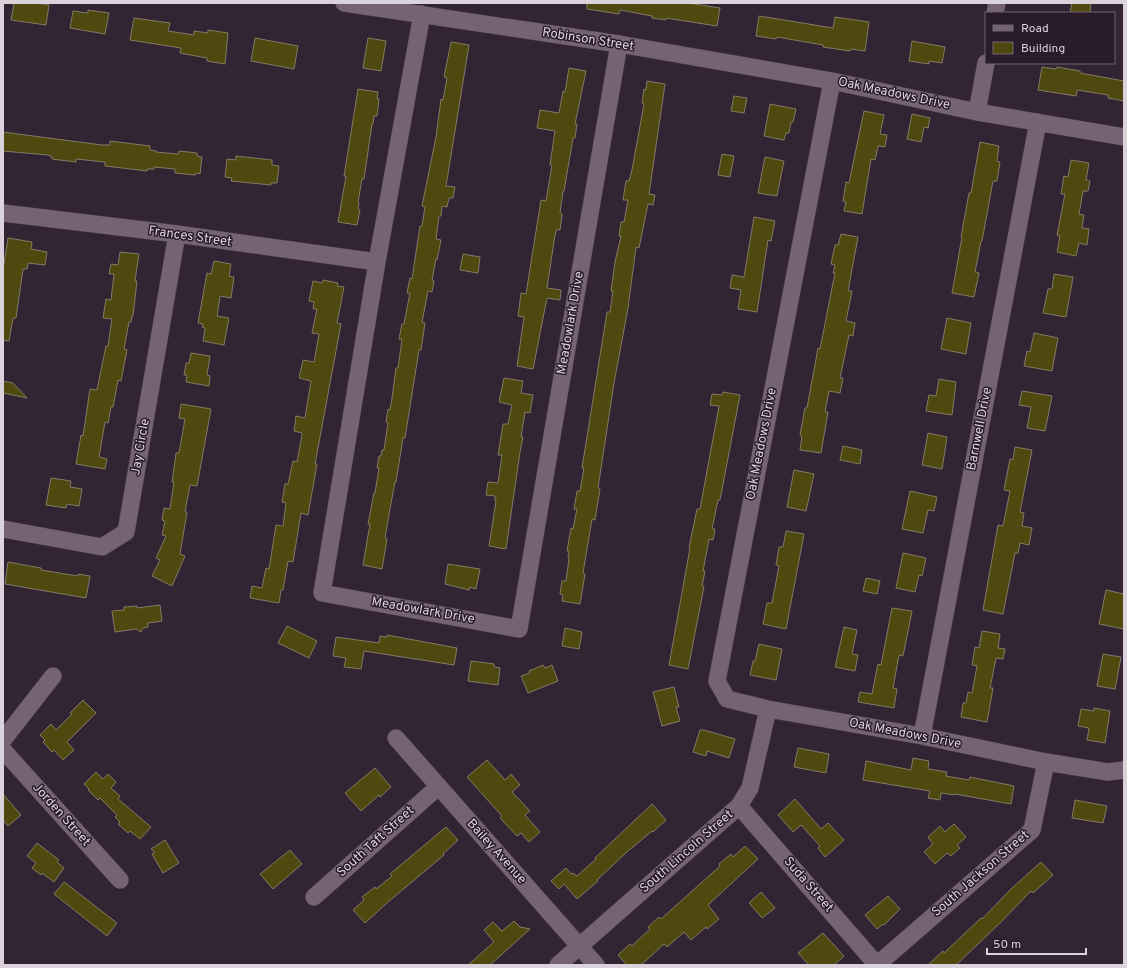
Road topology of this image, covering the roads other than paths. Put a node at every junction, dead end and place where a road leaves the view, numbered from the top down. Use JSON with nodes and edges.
{"nodes":[{"id":1,"x":344,"y":3,"type":"edge"},
{"id":2,"x":422,"y":14,"type":"junction"},
{"id":3,"x":619,"y":44,"type":"junction"},
{"id":4,"x":986,"y":64,"type":"edge"},
{"id":5,"x":832,"y":81,"type":"junction"},
{"id":6,"x":977,"y":112,"type":"junction"},
{"id":7,"x":1038,"y":122,"type":"junction"},
{"id":8,"x":1124,"y":137,"type":"edge"},
{"id":9,"x":3,"y":213,"type":"edge"},
{"id":10,"x":178,"y":234,"type":"junction"},
{"id":11,"x":377,"y":262,"type":"junction"},
{"id":12,"x":3,"y":530,"type":"edge"},
{"id":13,"x":53,"y":676,"type":"dead end"},
{"id":14,"x":768,"y":709,"type":"junction"},
{"id":15,"x":922,"y":736,"type":"junction"},
{"id":16,"x":396,"y":738,"type":"dead end"},
{"id":17,"x":3,"y":740,"type":"edge"},
{"id":18,"x":3,"y":750,"type":"edge"},
{"id":19,"x":1046,"y":762,"type":"junction"},
{"id":20,"x":1124,"y":770,"type":"edge"},
{"id":21,"x":438,"y":787,"type":"junction"},
{"id":22,"x":740,"y":806,"type":"junction"},
{"id":23,"x":120,"y":880,"type":"dead end"},
{"id":24,"x":314,"y":897,"type":"dead end"},
{"id":25,"x":580,"y":946,"type":"junction"},
{"id":26,"x":558,"y":965,"type":"edge"},
{"id":27,"x":596,"y":965,"type":"edge"},
{"id":28,"x":877,"y":965,"type":"edge"}],
"edges":[{"from":1,"to":2,"type":"street","name":"Robinson Street"},
{"from":2,"to":3,"type":"street","name":"Robinson Street"},
{"from":2,"to":11,"type":"street","name":"Meadowlark Drive"},
{"from":3,"to":5,"type":"street","name":"Robinson Street"},
{"from":3,"to":11,"type":"street","name":"Meadowlark Drive"},
{"from":4,"to":6,"type":"street"},
{"from":5,"to":6,"type":"street","name":"Oak Meadows Drive"},
{"from":5,"to":14,"type":"street","name":"Oak Meadows Drive"},
{"from":6,"to":7,"type":"street","name":"Oak Meadows Drive"},
{"from":7,"to":8,"type":"street","name":"Oak Meadows Drive"},
{"from":7,"to":15,"type":"street","name":"Barnwell Drive"},
{"from":9,"to":10,"type":"street","name":"Frances Street"},
{"from":10,"to":11,"type":"street","name":"Frances Street"},
{"from":10,"to":12,"type":"street","name":"Jay Circle"},
{"from":13,"to":17,"type":"street"},
{"from":14,"to":15,"type":"street","name":"Oak Meadows Drive"},
{"from":14,"to":22,"type":"street","name":"South Lincoln Street"},
{"from":15,"to":19,"type":"street","name":"Oak Meadows Drive"},
{"from":16,"to":21,"type":"street","name":"Bailey Avenue"},
{"from":18,"to":23,"type":"street","name":"Jorden Street"},
{"from":19,"to":20,"type":"street","name":"Oak Meadows Drive"},
{"from":19,"to":28,"type":"street","name":"South Jackson Street"},
{"from":21,"to":24,"type":"street","name":"South Taft Street"},
{"from":21,"to":25,"type":"street","name":"Bailey Avenue"},
{"from":22,"to":25,"type":"street","name":"South Lincoln Street"},
{"from":22,"to":28,"type":"street","name":"Suda Street"},
{"from":25,"to":26,"type":"street","name":"South Lincoln Street"},
{"from":25,"to":27,"type":"street","name":"Bailey Avenue"}]}
